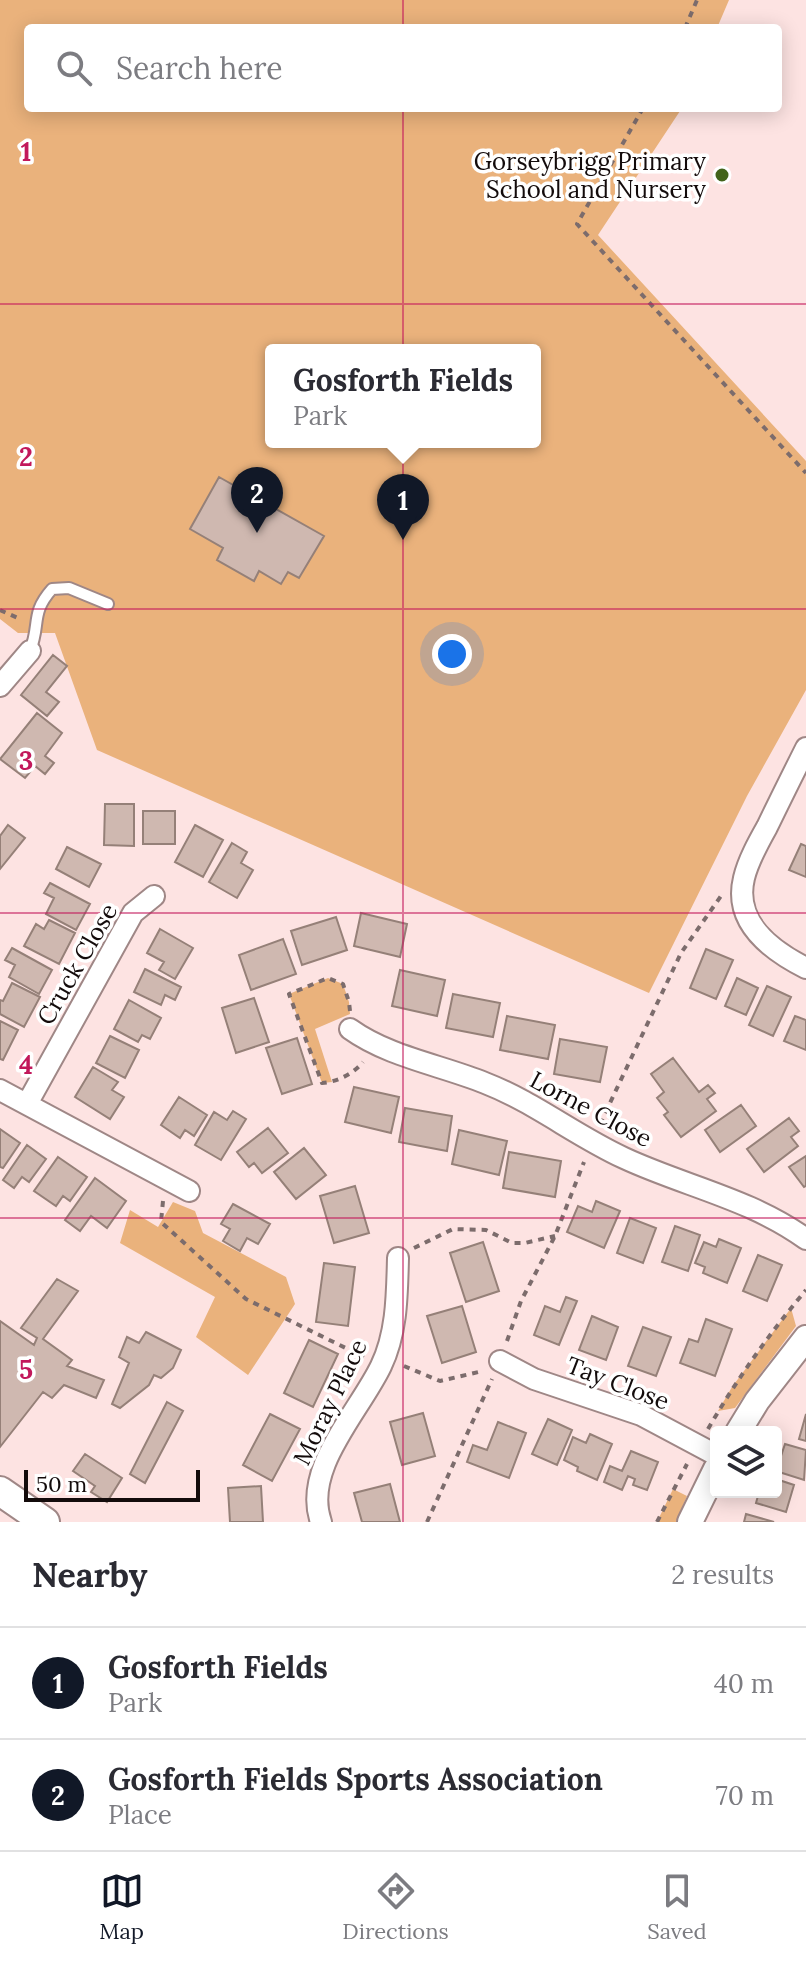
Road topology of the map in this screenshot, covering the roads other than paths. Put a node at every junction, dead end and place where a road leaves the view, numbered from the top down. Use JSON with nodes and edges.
{"nodes":[{"id":1,"x":108,"y":604,"type":"dead end"},
{"id":2,"x":30,"y":651,"type":"joint"},
{"id":3,"x":0,"y":686,"type":"edge"},
{"id":4,"x":806,"y":748,"type":"edge"},
{"id":5,"x":154,"y":896,"type":"dead end"},
{"id":6,"x":806,"y":968,"type":"edge"},
{"id":7,"x":350,"y":1029,"type":"dead end"},
{"id":8,"x":0,"y":1090,"type":"edge"},
{"id":9,"x":27,"y":1104,"type":"junction"},
{"id":10,"x":189,"y":1191,"type":"dead end"},
{"id":11,"x":806,"y":1239,"type":"edge"},
{"id":12,"x":398,"y":1258,"type":"road end"},
{"id":13,"x":806,"y":1338,"type":"edge"},
{"id":14,"x":499,"y":1364,"type":"road end"},
{"id":15,"x":742,"y":1426,"type":"edge"},
{"id":16,"x":710,"y":1452,"type":"edge"},
{"id":17,"x":710,"y":1481,"type":"edge"},
{"id":18,"x":0,"y":1491,"type":"edge"},
{"id":19,"x":45,"y":1522,"type":"edge"},
{"id":20,"x":321,"y":1522,"type":"edge"},
{"id":21,"x":690,"y":1522,"type":"edge"}],
"edges":[{"from":1,"to":2,"type":"lane"},
{"from":2,"to":3,"type":"street"},
{"from":4,"to":6,"type":"street"},
{"from":5,"to":9,"type":"street","name":"Cruck Close"},
{"from":7,"to":11,"type":"street","name":"Lorne Close"},
{"from":8,"to":9,"type":"street"},
{"from":9,"to":10,"type":"street"},
{"from":12,"to":20,"type":"street","name":"Moray Place"},
{"from":13,"to":15,"type":"street"},
{"from":14,"to":16,"type":"street","name":"Tay Close"},
{"from":17,"to":21,"type":"street"},
{"from":18,"to":19,"type":"main road"}]}
